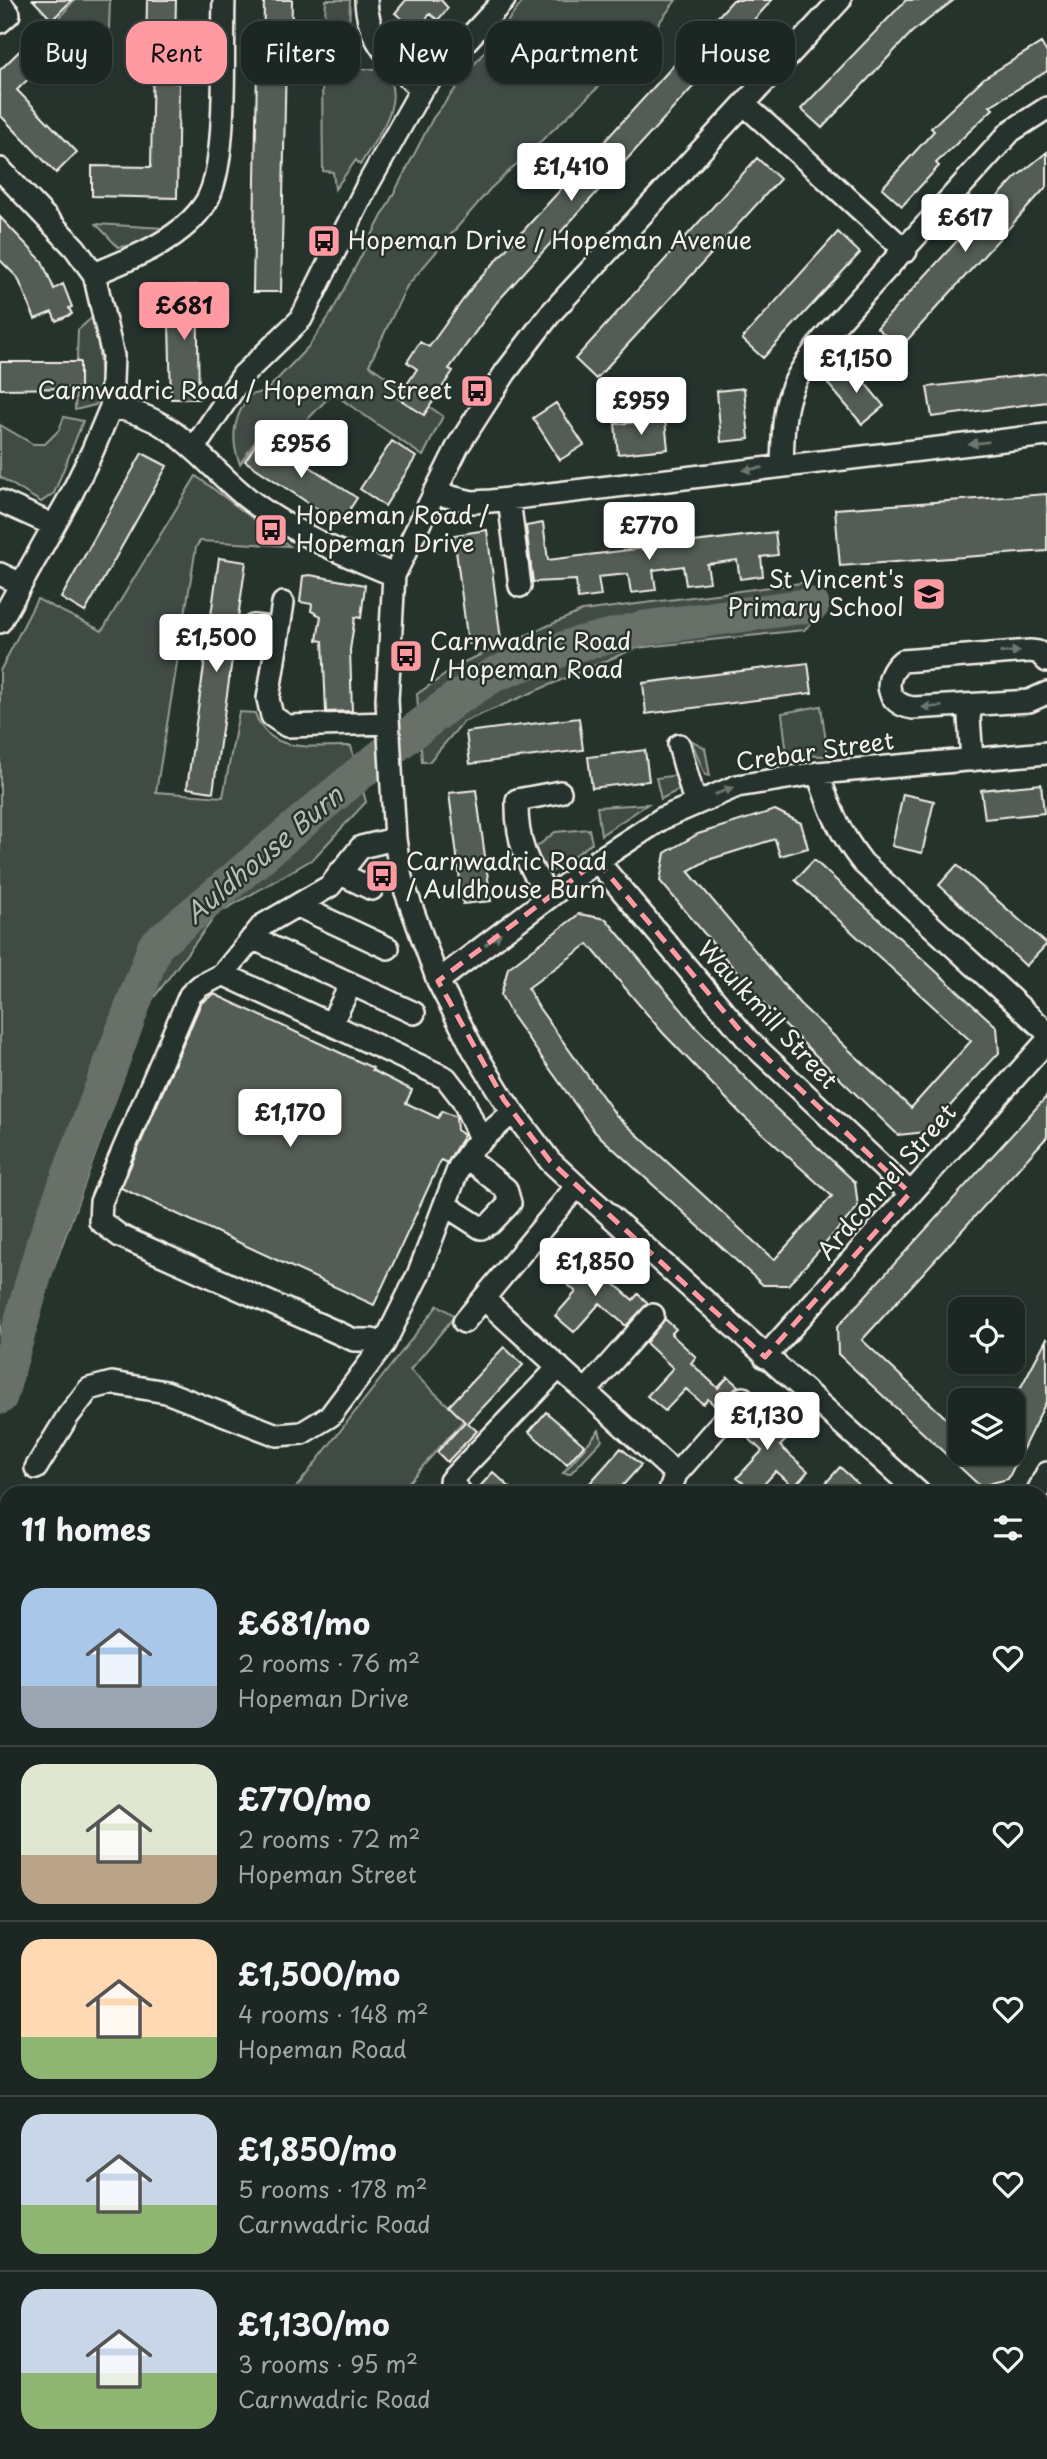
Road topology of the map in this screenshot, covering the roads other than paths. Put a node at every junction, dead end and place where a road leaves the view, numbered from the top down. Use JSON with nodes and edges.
{"nodes":[{"id":1,"x":224,"y":0,"type":"edge"},
{"id":2,"x":366,"y":0,"type":"edge"},
{"id":3,"x":504,"y":0,"type":"edge"},
{"id":4,"x":840,"y":0,"type":"edge"},
{"id":5,"x":0,"y":3,"type":"edge"},
{"id":6,"x":0,"y":22,"type":"edge"},
{"id":7,"x":421,"y":90,"type":"junction"},
{"id":8,"x":745,"y":105,"type":"junction"},
{"id":9,"x":1047,"y":108,"type":"edge"},
{"id":10,"x":0,"y":169,"type":"edge"},
{"id":11,"x":906,"y":251,"type":"junction"},
{"id":12,"x":94,"y":274,"type":"junction"},
{"id":13,"x":111,"y":407,"type":"junction"},
{"id":14,"x":1047,"y":435,"type":"edge"},
{"id":15,"x":195,"y":447,"type":"junction"},
{"id":16,"x":782,"y":466,"type":"junction"},
{"id":17,"x":435,"y":493,"type":"junction"},
{"id":18,"x":509,"y":499,"type":"junction"},
{"id":19,"x":0,"y":501,"type":"edge"},
{"id":20,"x":52,"y":525,"type":"junction"},
{"id":21,"x":0,"y":574,"type":"edge"},
{"id":22,"x":394,"y":575,"type":"junction"},
{"id":23,"x":21,"y":584,"type":"junction"},
{"id":24,"x":520,"y":586,"type":"dead end"},
{"id":25,"x":283,"y":603,"type":"dead end"},
{"id":26,"x":0,"y":622,"type":"edge"},
{"id":27,"x":253,"y":626,"type":"dead end"},
{"id":28,"x":279,"y":629,"type":"junction"},
{"id":29,"x":1047,"y":661,"type":"edge"},
{"id":30,"x":1047,"y":694,"type":"edge"},
{"id":31,"x":972,"y":705,"type":"junction"},
{"id":32,"x":388,"y":723,"type":"junction"},
{"id":33,"x":679,"y":745,"type":"dead end"},
{"id":34,"x":1047,"y":753,"type":"edge"},
{"id":35,"x":972,"y":760,"type":"junction"},
{"id":36,"x":818,"y":773,"type":"junction"},
{"id":37,"x":560,"y":792,"type":"dead end"},
{"id":38,"x":695,"y":803,"type":"junction"},
{"id":39,"x":395,"y":838,"type":"junction"},
{"id":40,"x":597,"y":861,"type":"junction"},
{"id":41,"x":339,"y":873,"type":"junction"},
{"id":42,"x":372,"y":889,"type":"dead end"},
{"id":43,"x":550,"y":896,"type":"junction"},
{"id":44,"x":298,"y":906,"type":"junction"},
{"id":45,"x":252,"y":938,"type":"junction"},
{"id":46,"x":387,"y":948,"type":"dead end"},
{"id":47,"x":223,"y":974,"type":"junction"},
{"id":48,"x":438,"y":981,"type":"junction"},
{"id":49,"x":351,"y":984,"type":"junction"},
{"id":50,"x":414,"y":1013,"type":"dead end"},
{"id":51,"x":331,"y":1024,"type":"junction"},
{"id":52,"x":1047,"y":1032,"type":"edge"},
{"id":53,"x":1047,"y":1041,"type":"edge"},
{"id":54,"x":513,"y":1112,"type":"junction"},
{"id":55,"x":474,"y":1149,"type":"junction"},
{"id":56,"x":577,"y":1186,"type":"junction"},
{"id":57,"x":911,"y":1193,"type":"junction"},
{"id":58,"x":445,"y":1205,"type":"junction"},
{"id":59,"x":484,"y":1299,"type":"junction"},
{"id":60,"x":653,"y":1315,"type":"dead end"},
{"id":61,"x":464,"y":1322,"type":"dead end"},
{"id":62,"x":384,"y":1344,"type":"junction"},
{"id":63,"x":765,"y":1357,"type":"junction"},
{"id":64,"x":558,"y":1367,"type":"junction"},
{"id":65,"x":586,"y":1391,"type":"junction"},
{"id":66,"x":743,"y":1398,"type":"dead end"},
{"id":67,"x":36,"y":1468,"type":"dead end"},
{"id":68,"x":672,"y":1483,"type":"edge"},
{"id":69,"x":455,"y":1486,"type":"edge"},
{"id":70,"x":911,"y":1486,"type":"edge"}],
"edges":[{"from":1,"to":12,"type":"street"},
{"from":2,"to":7,"type":"street"},
{"from":3,"to":7,"type":"street"},
{"from":4,"to":8,"type":"street"},
{"from":5,"to":6,"type":"street"},
{"from":7,"to":15,"type":"street"},
{"from":8,"to":11,"type":"street"},
{"from":8,"to":17,"type":"street"},
{"from":9,"to":11,"type":"street"},
{"from":10,"to":12,"type":"street"},
{"from":11,"to":16,"type":"street"},
{"from":12,"to":13,"type":"street"},
{"from":13,"to":15,"type":"street"},
{"from":13,"to":20,"type":"street"},
{"from":14,"to":16,"type":"street","one_way":true},
{"from":15,"to":22,"type":"street"},
{"from":16,"to":18,"type":"street","one_way":true},
{"from":17,"to":18,"type":"street"},
{"from":17,"to":22,"type":"street"},
{"from":18,"to":24,"type":"street"},
{"from":19,"to":20,"type":"street"},
{"from":20,"to":23,"type":"street"},
{"from":21,"to":23,"type":"street"},
{"from":22,"to":32,"type":"street"},
{"from":23,"to":26,"type":"street"},
{"from":25,"to":28,"type":"street"},
{"from":27,"to":28,"type":"street"},
{"from":28,"to":32,"type":"street"},
{"from":31,"to":29,"type":"street","one_way":true},
{"from":30,"to":31,"type":"street"},
{"from":31,"to":35,"type":"street"},
{"from":32,"to":39,"type":"street"},
{"from":33,"to":38,"type":"street"},
{"from":34,"to":35,"type":"street","name":"Crebar Street"},
{"from":35,"to":36,"type":"street","name":"Crebar Street"},
{"from":38,"to":36,"type":"street","name":"Crebar Street","one_way":true},
{"from":36,"to":52,"type":"street"},
{"from":37,"to":43,"type":"street"},
{"from":38,"to":40,"type":"street","name":"Crebar Street"},
{"from":39,"to":41,"type":"street"},
{"from":39,"to":48,"type":"street"},
{"from":40,"to":43,"type":"street","name":"Crebar Street"},
{"from":40,"to":57,"type":"street","name":"Waulkmill Street"},
{"from":41,"to":42,"type":"street"},
{"from":41,"to":44,"type":"street"},
{"from":48,"to":43,"type":"street","name":"Crebar Street","one_way":true},
{"from":44,"to":45,"type":"street"},
{"from":44,"to":46,"type":"street"},
{"from":45,"to":47,"type":"street"},
{"from":45,"to":49,"type":"street"},
{"from":47,"to":51,"type":"street"},
{"from":47,"to":62,"type":"street"},
{"from":48,"to":54,"type":"street"},
{"from":49,"to":50,"type":"street"},
{"from":49,"to":51,"type":"street"},
{"from":51,"to":55,"type":"street"},
{"from":53,"to":57,"type":"street","name":"Ardconnel Street"},
{"from":54,"to":55,"type":"street"},
{"from":54,"to":56,"type":"street"},
{"from":55,"to":58,"type":"street"},
{"from":55,"to":58,"type":"street"},
{"from":56,"to":59,"type":"street"},
{"from":56,"to":63,"type":"street"},
{"from":57,"to":63,"type":"street","name":"Ardconnel Street"},
{"from":58,"to":62,"type":"street"},
{"from":59,"to":61,"type":"street"},
{"from":59,"to":64,"type":"street"},
{"from":60,"to":65,"type":"street"},
{"from":62,"to":67,"type":"street"},
{"from":63,"to":70,"type":"street"},
{"from":64,"to":65,"type":"street"},
{"from":64,"to":69,"type":"street"},
{"from":65,"to":68,"type":"street"},
{"from":66,"to":68,"type":"street"}]}
